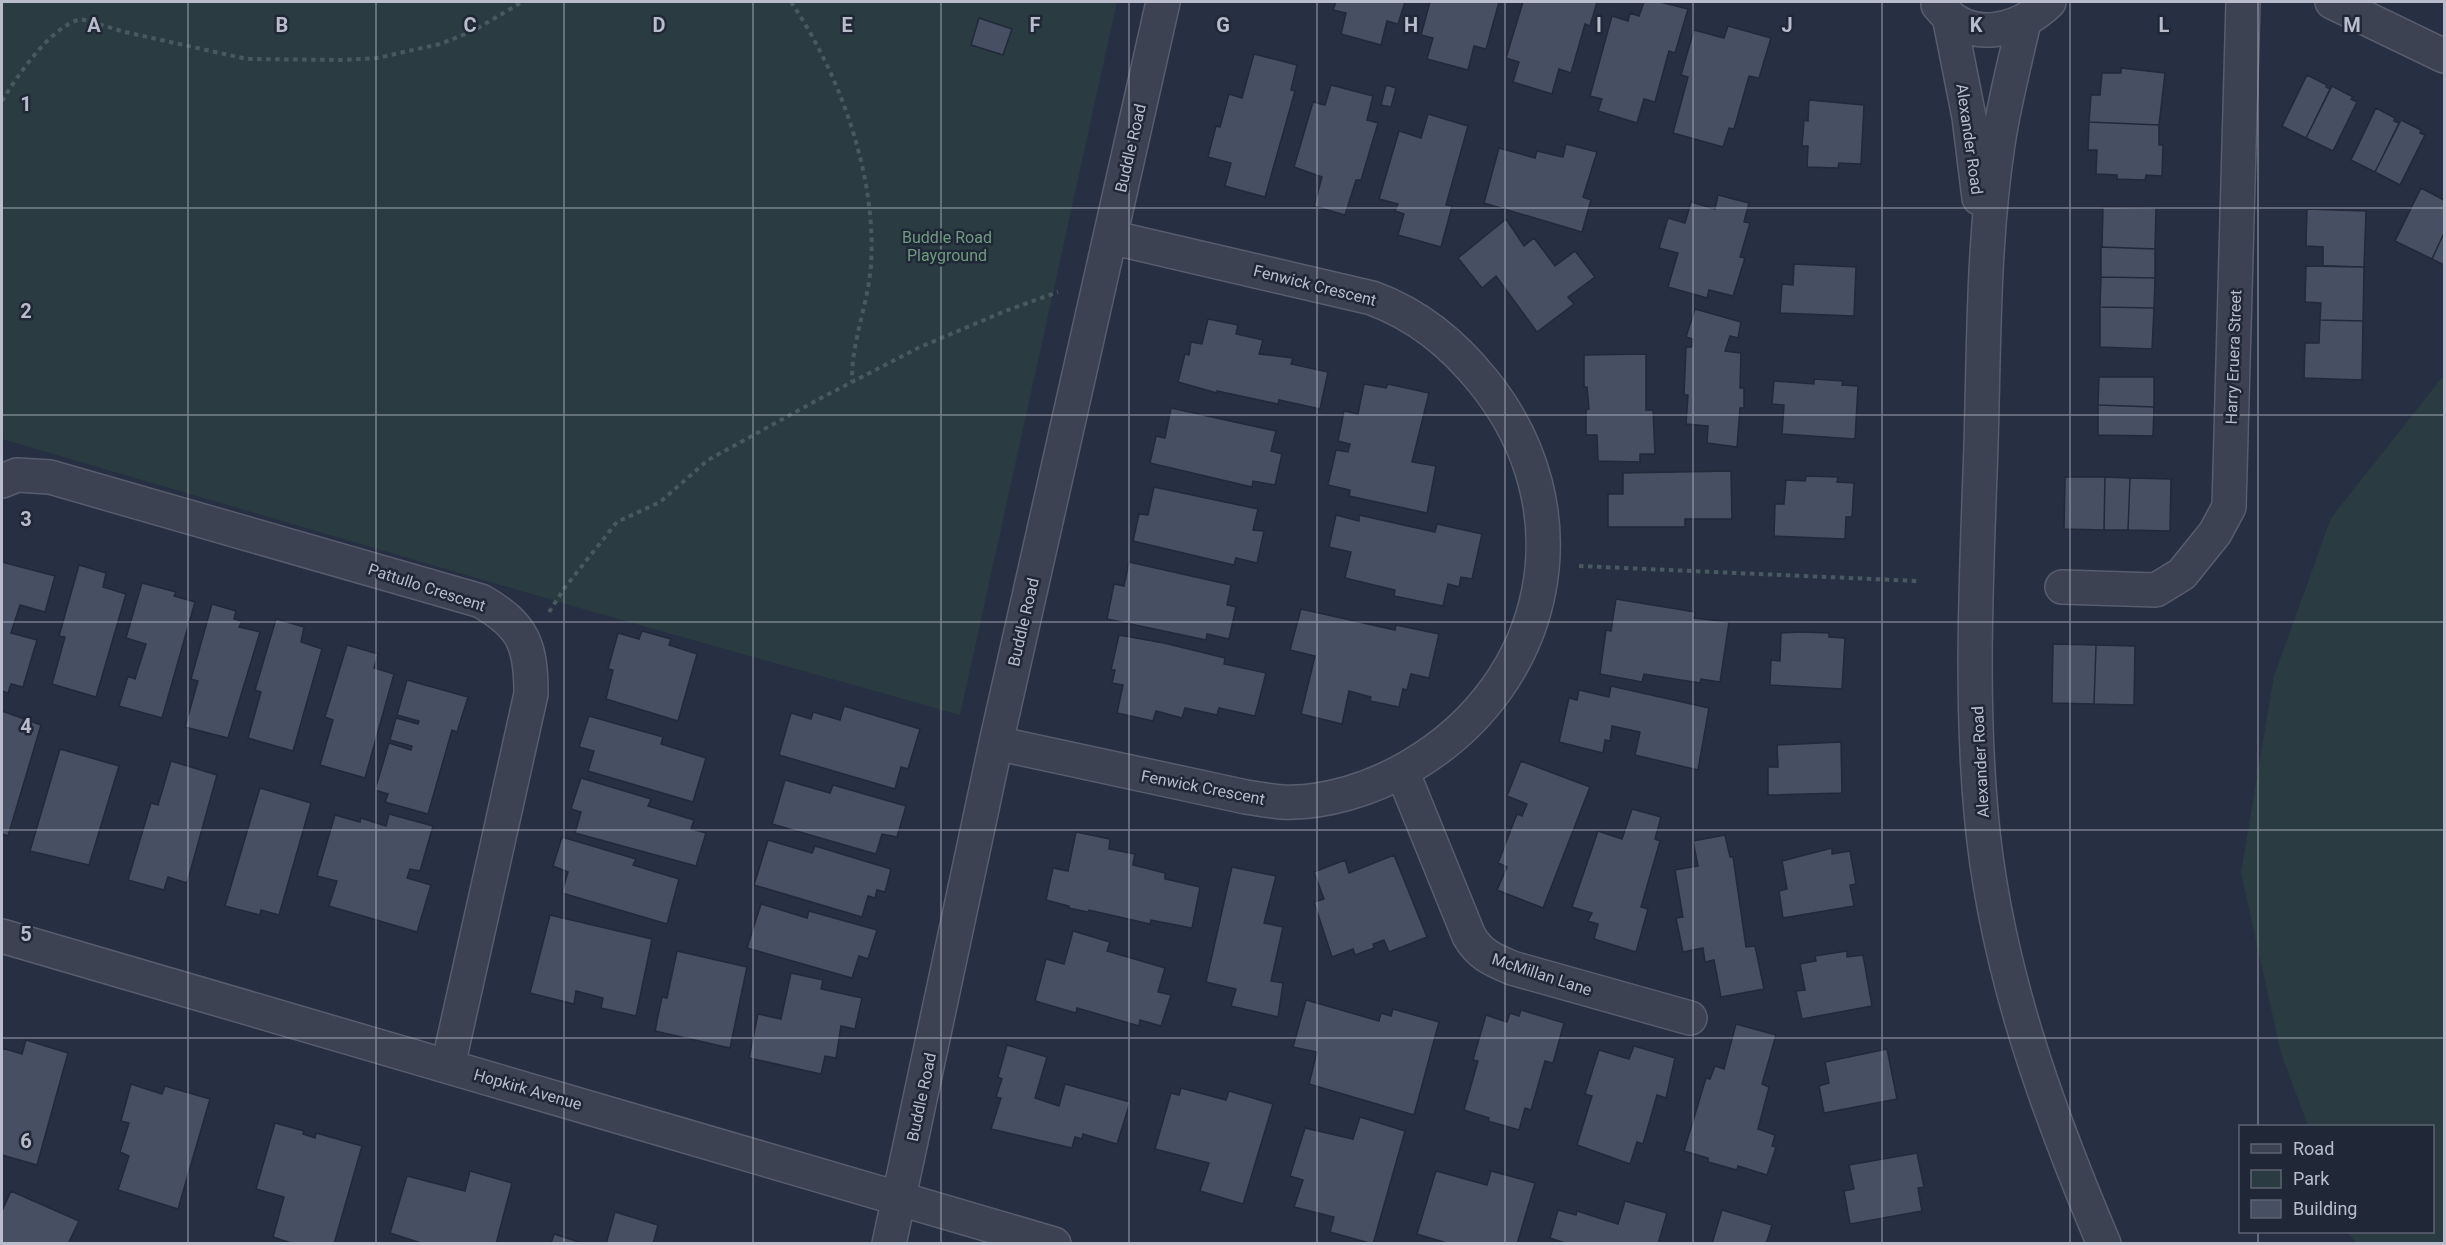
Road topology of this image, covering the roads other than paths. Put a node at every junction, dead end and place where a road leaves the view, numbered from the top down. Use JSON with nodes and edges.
{"nodes":[{"id":1,"x":1163,"y":2,"type":"edge"},
{"id":2,"x":2243,"y":2,"type":"edge"},
{"id":3,"x":2332,"y":2,"type":"edge"},
{"id":4,"x":1942,"y":9,"type":"edge"},
{"id":5,"x":2037,"y":12,"type":"edge"},
{"id":6,"x":2445,"y":56,"type":"edge"},
{"id":7,"x":1110,"y":237,"type":"junction"},
{"id":8,"x":1987,"y":262,"type":"junction"},
{"id":9,"x":2,"y":481,"type":"edge"},
{"id":10,"x":2062,"y":587,"type":"dead end"},
{"id":11,"x":996,"y":742,"type":"junction"},
{"id":12,"x":1402,"y":771,"type":"junction"},
{"id":13,"x":2,"y":936,"type":"edge"},
{"id":14,"x":1690,"y":1017,"type":"dead end"},
{"id":15,"x":448,"y":1066,"type":"junction"},
{"id":16,"x":898,"y":1198,"type":"junction"},
{"id":17,"x":889,"y":1244,"type":"edge"},
{"id":18,"x":1054,"y":1244,"type":"edge"},
{"id":19,"x":2104,"y":1244,"type":"edge"}],
"edges":[{"from":1,"to":7,"type":"street","name":"Buddle Road"},
{"from":2,"to":10,"type":"street","name":"Harry Eruera Street"},
{"from":3,"to":6,"type":"street"},
{"from":4,"to":5,"type":"street","name":"Alexander Road"},
{"from":4,"to":8,"type":"street","name":"Alexander Road"},
{"from":5,"to":8,"type":"street","name":"Alexander Road"},
{"from":7,"to":11,"type":"street","name":"Buddle Road"},
{"from":7,"to":12,"type":"street","name":"Fenwick Crescent"},
{"from":8,"to":19,"type":"street","name":"Alexander Road"},
{"from":9,"to":15,"type":"street","name":"Pattullo Crescent"},
{"from":11,"to":12,"type":"street","name":"Fenwick Crescent"},
{"from":11,"to":16,"type":"street","name":"Buddle Road"},
{"from":12,"to":14,"type":"street","name":"McMillan Lane"},
{"from":13,"to":15,"type":"street","name":"Hopkirk Avenue"},
{"from":15,"to":16,"type":"street","name":"Hopkirk Avenue"},
{"from":16,"to":17,"type":"street","name":"Buddle Road"},
{"from":16,"to":18,"type":"street","name":"Hopkirk Avenue"}]}
